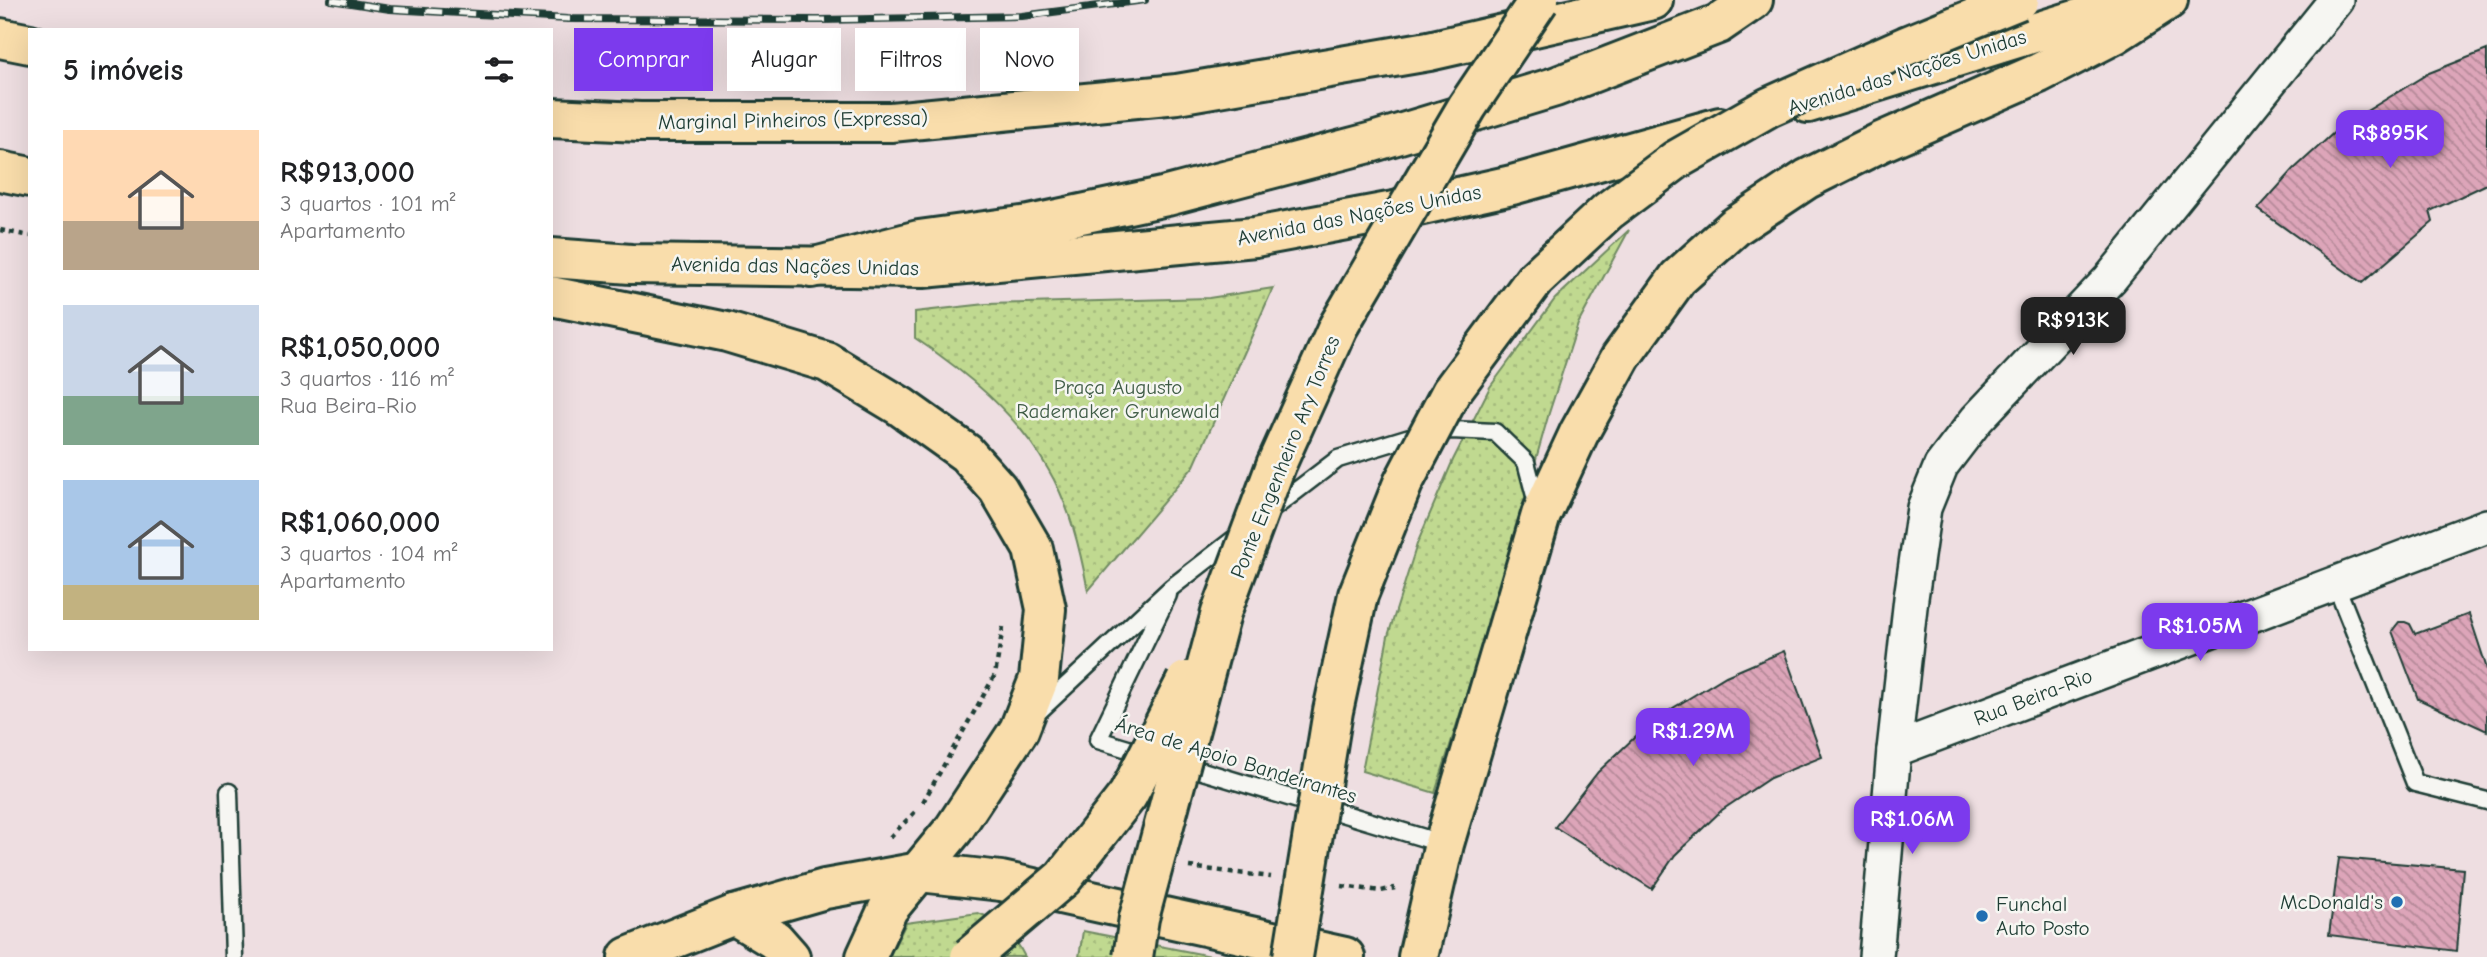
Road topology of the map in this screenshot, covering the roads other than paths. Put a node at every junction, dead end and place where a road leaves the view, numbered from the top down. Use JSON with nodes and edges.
{"nodes":[{"id":1,"x":1539,"y":0,"type":"edge"},
{"id":2,"x":1653,"y":0,"type":"edge"},
{"id":3,"x":1753,"y":0,"type":"edge"},
{"id":4,"x":2019,"y":0,"type":"edge"},
{"id":5,"x":2140,"y":0,"type":"edge"},
{"id":6,"x":2168,"y":0,"type":"edge"},
{"id":7,"x":2336,"y":0,"type":"edge"},
{"id":8,"x":0,"y":38,"type":"edge"},
{"id":9,"x":28,"y":44,"type":"edge"},
{"id":10,"x":553,"y":118,"type":"edge"},
{"id":11,"x":0,"y":171,"type":"edge"},
{"id":12,"x":28,"y":177,"type":"edge"},
{"id":13,"x":553,"y":258,"type":"edge"},
{"id":14,"x":811,"y":268,"type":"junction"},
{"id":15,"x":553,"y":296,"type":"edge"},
{"id":16,"x":1541,"y":515,"type":"junction"},
{"id":17,"x":2487,"y":526,"type":"edge"},
{"id":18,"x":2335,"y":583,"type":"junction"},
{"id":19,"x":1172,"y":587,"type":"junction"},
{"id":20,"x":1222,"y":613,"type":"junction"},
{"id":21,"x":1019,"y":730,"type":"junction"},
{"id":22,"x":1894,"y":750,"type":"junction"},
{"id":23,"x":229,"y":792,"type":"dead end"},
{"id":24,"x":2487,"y":801,"type":"edge"},
{"id":25,"x":1444,"y":845,"type":"junction"},
{"id":26,"x":919,"y":872,"type":"junction"},
{"id":27,"x":734,"y":915,"type":"junction"},
{"id":28,"x":234,"y":957,"type":"edge"},
{"id":29,"x":628,"y":957,"type":"edge"},
{"id":30,"x":790,"y":957,"type":"edge"},
{"id":31,"x":866,"y":957,"type":"edge"},
{"id":32,"x":970,"y":957,"type":"edge"},
{"id":33,"x":1133,"y":957,"type":"edge"},
{"id":34,"x":1293,"y":957,"type":"edge"},
{"id":35,"x":1345,"y":957,"type":"edge"},
{"id":36,"x":1419,"y":957,"type":"edge"},
{"id":37,"x":1877,"y":957,"type":"edge"}],
"edges":[{"from":1,"to":20,"type":"main road","name":"Ponte Engenheiro Ary Torres","bridge":true},
{"from":2,"to":10,"type":"main road","name":"Marginal Pinheiros (Expressa)"},
{"from":3,"to":14,"type":"main road"},
{"from":4,"to":34,"type":"main road","bridge":true},
{"from":5,"to":14,"type":"main road","name":"Avenida das Nações Unidas"},
{"from":6,"to":16,"type":"main road"},
{"from":7,"to":22,"type":"street"},
{"from":8,"to":9,"type":"main road"},
{"from":11,"to":12,"type":"main road"},
{"from":13,"to":14,"type":"main road","name":"Avenida das Nações Unidas"},
{"from":15,"to":21,"type":"main road"},
{"from":16,"to":19,"type":"lane","name":"Área de Apoio Bandeirantes"},
{"from":16,"to":25,"type":"main road"},
{"from":17,"to":18,"type":"street","name":"Rua Beira-Rio"},
{"from":18,"to":22,"type":"street","name":"Rua Beira-Rio"},
{"from":18,"to":24,"type":"lane"},
{"from":19,"to":21,"type":"lane","name":"Área de Apoio Bandeirantes"},
{"from":19,"to":25,"type":"lane","name":"Área de Apoio Bandeirantes"},
{"from":20,"to":32,"type":"main road","bridge":true},
{"from":20,"to":33,"type":"main road","name":"Ponte Engenheiro Ary Torres","bridge":true},
{"from":21,"to":26,"type":"main road"},
{"from":22,"to":37,"type":"street"},
{"from":23,"to":28,"type":"lane"},
{"from":25,"to":36,"type":"main road"},
{"from":26,"to":27,"type":"main road"},
{"from":26,"to":31,"type":"main road"},
{"from":26,"to":35,"type":"main road"},
{"from":27,"to":29,"type":"main road"},
{"from":27,"to":30,"type":"main road"}]}
